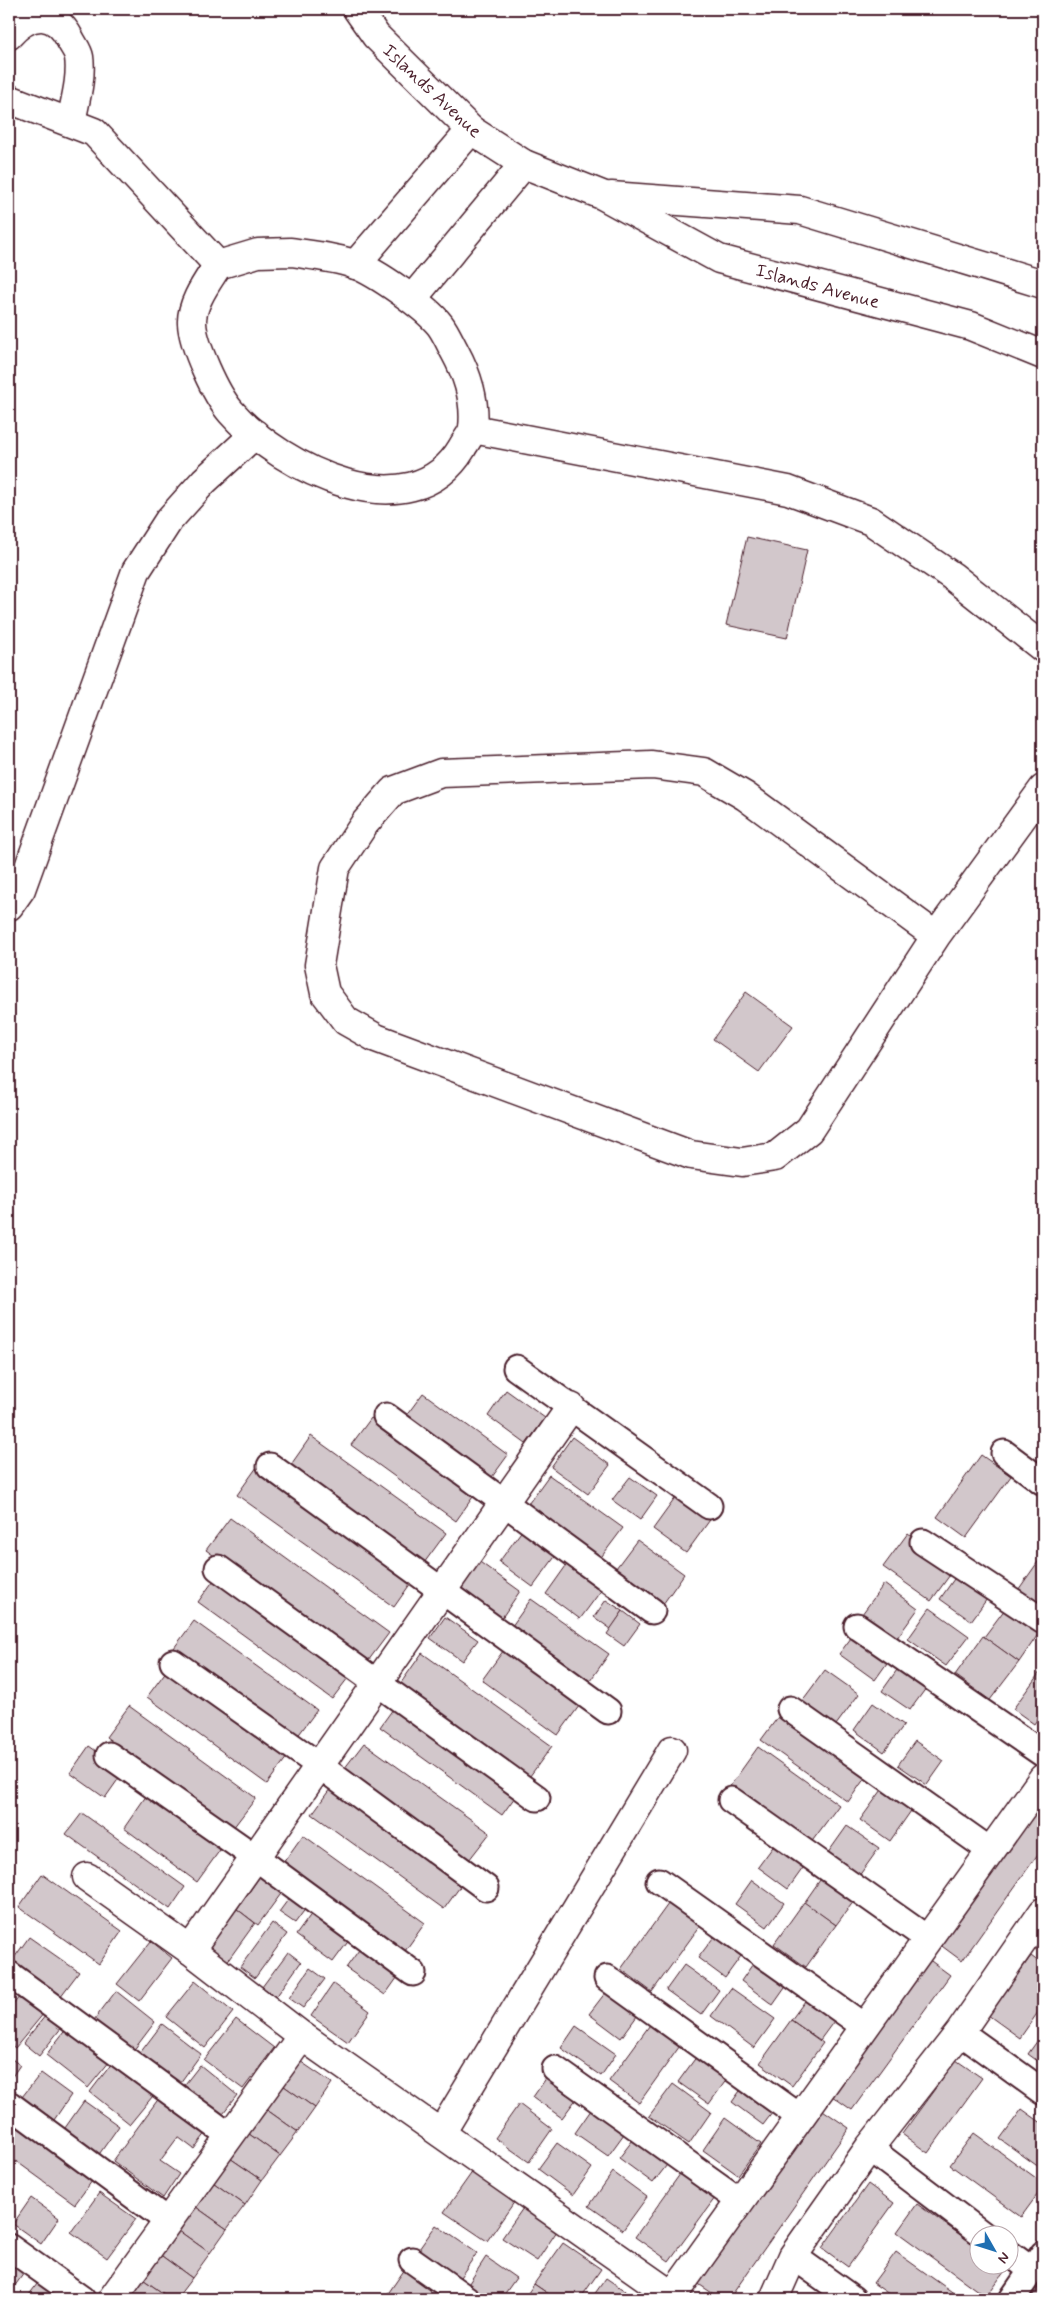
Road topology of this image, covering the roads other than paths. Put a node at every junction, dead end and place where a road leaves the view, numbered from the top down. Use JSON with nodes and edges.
{"nodes":[{"id":1,"x":357,"y":9,"type":"edge"},
{"id":2,"x":9,"y":35,"type":"edge"},
{"id":3,"x":9,"y":99,"type":"edge"},
{"id":4,"x":71,"y":122,"type":"junction"},
{"id":5,"x":470,"y":130,"type":"junction"},
{"id":6,"x":524,"y":164,"type":"junction"},
{"id":7,"x":602,"y":195,"type":"junction"},
{"id":8,"x":354,"y":264,"type":"junction"},
{"id":9,"x":218,"y":265,"type":"junction"},
{"id":10,"x":1043,"y":284,"type":"edge"},
{"id":11,"x":412,"y":299,"type":"junction"},
{"id":12,"x":1043,"y":355,"type":"edge"},
{"id":13,"x":473,"y":429,"type":"junction"},
{"id":14,"x":254,"y":434,"type":"junction"},
{"id":15,"x":1043,"y":648,"type":"edge"},
{"id":16,"x":1043,"y":789,"type":"edge"},
{"id":17,"x":9,"y":906,"type":"edge"},
{"id":18,"x":936,"y":936,"type":"junction"},
{"id":19,"x":516,"y":1368,"type":"dead end"},
{"id":20,"x":571,"y":1407,"type":"junction"},
{"id":21,"x":386,"y":1416,"type":"dead end"},
{"id":22,"x":1004,"y":1454,"type":"dead end"},
{"id":23,"x":270,"y":1466,"type":"dead end"},
{"id":24,"x":1043,"y":1482,"type":"edge"},
{"id":25,"x":504,"y":1503,"type":"junction"},
{"id":26,"x":709,"y":1506,"type":"dead end"},
{"id":27,"x":923,"y":1542,"type":"dead end"},
{"id":28,"x":218,"y":1568,"type":"dead end"},
{"id":29,"x":441,"y":1592,"type":"junction"},
{"id":30,"x":652,"y":1611,"type":"dead end"},
{"id":31,"x":1043,"y":1621,"type":"edge"},
{"id":32,"x":857,"y":1626,"type":"dead end"},
{"id":33,"x":173,"y":1662,"type":"dead end"},
{"id":34,"x":377,"y":1683,"type":"junction"},
{"id":35,"x":790,"y":1709,"type":"dead end"},
{"id":36,"x":608,"y":1711,"type":"dead end"},
{"id":37,"x":672,"y":1750,"type":"dead end"},
{"id":38,"x":1043,"y":1754,"type":"edge"},
{"id":39,"x":109,"y":1755,"type":"dead end"},
{"id":40,"x":320,"y":1766,"type":"junction"},
{"id":41,"x":1043,"y":1778,"type":"edge"},
{"id":42,"x":538,"y":1798,"type":"dead end"},
{"id":43,"x":731,"y":1800,"type":"dead end"},
{"id":44,"x":991,"y":1851,"type":"junction"},
{"id":45,"x":255,"y":1857,"type":"junction"},
{"id":46,"x":87,"y":1878,"type":"dead end"},
{"id":47,"x":659,"y":1881,"type":"dead end"},
{"id":48,"x":486,"y":1888,"type":"dead end"},
{"id":49,"x":1040,"y":1922,"type":"edge"},
{"id":50,"x":928,"y":1939,"type":"junction"},
{"id":51,"x":190,"y":1950,"type":"junction"},
{"id":52,"x":413,"y":1973,"type":"dead end"},
{"id":53,"x":9,"y":1974,"type":"edge"},
{"id":54,"x":607,"y":1978,"type":"dead end"},
{"id":55,"x":865,"y":2027,"type":"junction"},
{"id":56,"x":960,"y":2032,"type":"junction"},
{"id":57,"x":302,"y":2036,"type":"junction"},
{"id":58,"x":555,"y":2069,"type":"dead end"},
{"id":59,"x":1043,"y":2092,"type":"edge"},
{"id":60,"x":9,"y":2104,"type":"edge"},
{"id":61,"x":800,"y":2117,"type":"junction"},
{"id":62,"x":441,"y":2133,"type":"junction"},
{"id":63,"x":230,"y":2136,"type":"junction"},
{"id":64,"x":869,"y":2148,"type":"junction"},
{"id":65,"x":740,"y":2201,"type":"junction"},
{"id":66,"x":168,"y":2222,"type":"junction"},
{"id":67,"x":972,"y":2226,"type":"edge"},
{"id":68,"x":9,"y":2247,"type":"edge"},
{"id":69,"x":793,"y":2256,"type":"junction"},
{"id":70,"x":1020,"y":2257,"type":"edge"},
{"id":71,"x":412,"y":2260,"type":"dead end"},
{"id":72,"x":1038,"y":2262,"type":"edge"},
{"id":73,"x":675,"y":2297,"type":"edge"},
{"id":74,"x":82,"y":2299,"type":"edge"},
{"id":75,"x":112,"y":2299,"type":"edge"},
{"id":76,"x":467,"y":2299,"type":"edge"},
{"id":77,"x":774,"y":2299,"type":"edge"},
{"id":78,"x":853,"y":2299,"type":"edge"},
{"id":79,"x":1012,"y":2299,"type":"edge"}],
"edges":[{"from":1,"to":5,"type":"street","name":"Islands Avenue"},
{"from":2,"to":4,"type":"street"},
{"from":3,"to":4,"type":"street"},
{"from":4,"to":9,"type":"street"},
{"from":5,"to":6,"type":"street","name":"Islands Avenue"},
{"from":5,"to":8,"type":"street"},
{"from":6,"to":7,"type":"street","name":"Islands Avenue"},
{"from":6,"to":11,"type":"street"},
{"from":7,"to":10,"type":"street","name":"Islands Avenue"},
{"from":7,"to":12,"type":"street","name":"Islands Avenue"},
{"from":8,"to":9,"type":"street"},
{"from":8,"to":11,"type":"street"},
{"from":9,"to":14,"type":"street"},
{"from":11,"to":13,"type":"street"},
{"from":13,"to":14,"type":"street"},
{"from":13,"to":15,"type":"street"},
{"from":14,"to":17,"type":"street"},
{"from":16,"to":18,"type":"street"},
{"from":18,"to":18,"type":"street"},
{"from":19,"to":20,"type":"street"},
{"from":20,"to":25,"type":"street"},
{"from":20,"to":26,"type":"street"},
{"from":21,"to":25,"type":"street"},
{"from":22,"to":24,"type":"street"},
{"from":23,"to":29,"type":"street"},
{"from":25,"to":29,"type":"street"},
{"from":25,"to":30,"type":"street"},
{"from":27,"to":31,"type":"street"},
{"from":28,"to":34,"type":"street"},
{"from":29,"to":34,"type":"street"},
{"from":29,"to":36,"type":"street"},
{"from":32,"to":38,"type":"street"},
{"from":33,"to":40,"type":"street"},
{"from":34,"to":40,"type":"street"},
{"from":34,"to":42,"type":"street"},
{"from":35,"to":44,"type":"street"},
{"from":37,"to":62,"type":"street"},
{"from":39,"to":45,"type":"street"},
{"from":40,"to":45,"type":"street"},
{"from":40,"to":48,"type":"street"},
{"from":41,"to":44,"type":"street"},
{"from":43,"to":50,"type":"street"},
{"from":44,"to":50,"type":"street"},
{"from":45,"to":51,"type":"street"},
{"from":45,"to":52,"type":"street"},
{"from":46,"to":51,"type":"street"},
{"from":47,"to":55,"type":"street"},
{"from":49,"to":56,"type":"street"},
{"from":50,"to":55,"type":"street"},
{"from":51,"to":57,"type":"street"},
{"from":53,"to":63,"type":"street"},
{"from":54,"to":61,"type":"street"},
{"from":55,"to":61,"type":"street"},
{"from":56,"to":59,"type":"street"},
{"from":56,"to":64,"type":"street"},
{"from":57,"to":62,"type":"street"},
{"from":57,"to":63,"type":"street"},
{"from":58,"to":65,"type":"street"},
{"from":60,"to":66,"type":"street"},
{"from":61,"to":65,"type":"street"},
{"from":62,"to":73,"type":"street"},
{"from":63,"to":66,"type":"street"},
{"from":64,"to":67,"type":"street"},
{"from":64,"to":69,"type":"street"},
{"from":65,"to":73,"type":"street"},
{"from":66,"to":75,"type":"street"},
{"from":68,"to":74,"type":"street"},
{"from":69,"to":77,"type":"street"},
{"from":69,"to":78,"type":"street"},
{"from":70,"to":72,"type":"street"},
{"from":71,"to":76,"type":"street"},
{"from":72,"to":79,"type":"street"}]}
